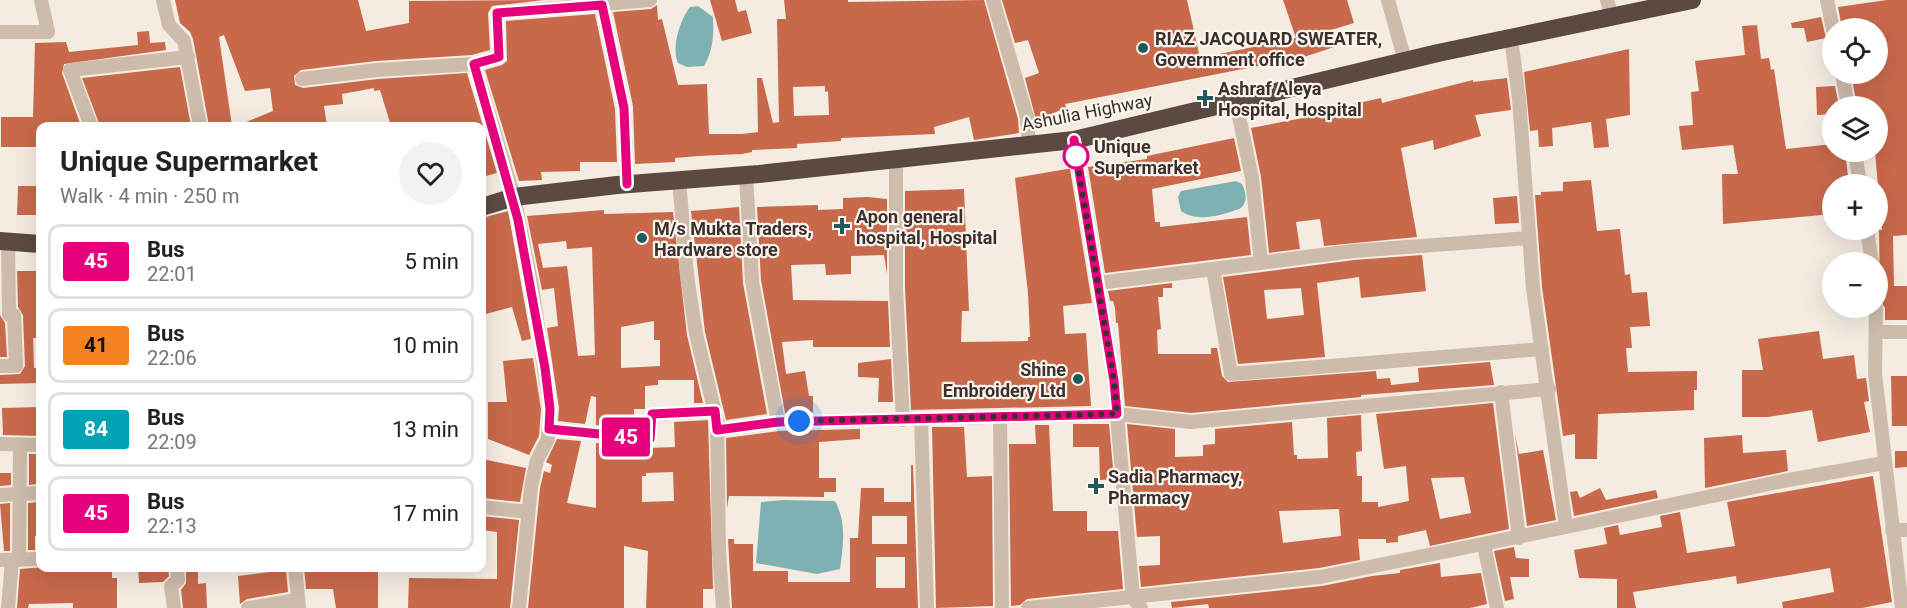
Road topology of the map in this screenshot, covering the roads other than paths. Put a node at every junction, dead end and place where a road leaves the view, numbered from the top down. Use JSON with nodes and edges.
{"nodes":[{"id":1,"x":41,"y":0,"type":"edge"},
{"id":2,"x":163,"y":0,"type":"edge"},
{"id":3,"x":650,"y":0,"type":"edge"},
{"id":4,"x":993,"y":0,"type":"edge"},
{"id":5,"x":1388,"y":0,"type":"edge"},
{"id":6,"x":1692,"y":0,"type":"edge"},
{"id":7,"x":1827,"y":0,"type":"edge"},
{"id":8,"x":602,"y":5,"type":"junction"},
{"id":9,"x":496,"y":7,"type":"edge"},
{"id":10,"x":1609,"y":9,"type":"edge"},
{"id":11,"x":1831,"y":18,"type":"edge"},
{"id":12,"x":0,"y":32,"type":"edge"},
{"id":13,"x":1511,"y":38,"type":"junction"},
{"id":14,"x":188,"y":57,"type":"junction"},
{"id":15,"x":1405,"y":61,"type":"junction"},
{"id":16,"x":474,"y":64,"type":"junction"},
{"id":17,"x":302,"y":79,"type":"dead end"},
{"id":18,"x":1236,"y":102,"type":"junction"},
{"id":19,"x":90,"y":122,"type":"edge"},
{"id":20,"x":199,"y":122,"type":"edge"},
{"id":21,"x":1074,"y":140,"type":"junction"},
{"id":22,"x":1029,"y":145,"type":"junction"},
{"id":23,"x":896,"y":161,"type":"junction"},
{"id":24,"x":746,"y":176,"type":"junction"},
{"id":25,"x":679,"y":180,"type":"junction"},
{"id":26,"x":627,"y":184,"type":"junction"},
{"id":27,"x":513,"y":197,"type":"junction"},
{"id":28,"x":486,"y":206,"type":"edge"},
{"id":29,"x":1529,"y":238,"type":"junction"},
{"id":30,"x":4,"y":242,"type":"edge"},
{"id":31,"x":36,"y":244,"type":"edge"},
{"id":32,"x":1261,"y":262,"type":"junction"},
{"id":33,"x":1213,"y":269,"type":"junction"},
{"id":34,"x":1098,"y":283,"type":"junction"},
{"id":35,"x":1876,"y":318,"type":"edge"},
{"id":36,"x":1877,"y":332,"type":"junction"},
{"id":37,"x":1907,"y":332,"type":"edge"},
{"id":38,"x":1542,"y":349,"type":"junction"},
{"id":39,"x":0,"y":366,"type":"edge"},
{"id":40,"x":1549,"y":389,"type":"junction"},
{"id":41,"x":1501,"y":392,"type":"junction"},
{"id":42,"x":715,"y":411,"type":"junction"},
{"id":43,"x":1117,"y":414,"type":"junction"},
{"id":44,"x":1000,"y":417,"type":"junction"},
{"id":45,"x":921,"y":419,"type":"junction"},
{"id":46,"x":903,"y":420,"type":"junction"},
{"id":47,"x":778,"y":422,"type":"junction"},
{"id":48,"x":549,"y":429,"type":"junction"},
{"id":49,"x":717,"y":430,"type":"junction"},
{"id":50,"x":0,"y":444,"type":"edge"},
{"id":51,"x":20,"y":445,"type":"junction"},
{"id":52,"x":36,"y":445,"type":"edge"},
{"id":53,"x":1884,"y":463,"type":"junction"},
{"id":54,"x":36,"y":493,"type":"edge"},
{"id":55,"x":19,"y":494,"type":"junction"},
{"id":56,"x":0,"y":495,"type":"edge"},
{"id":57,"x":486,"y":507,"type":"edge"},
{"id":58,"x":528,"y":512,"type":"junction"},
{"id":59,"x":1566,"y":527,"type":"junction"},
{"id":60,"x":1892,"y":530,"type":"junction"},
{"id":61,"x":1907,"y":530,"type":"edge"},
{"id":62,"x":1519,"y":538,"type":"junction"},
{"id":63,"x":1484,"y":544,"type":"junction"},
{"id":64,"x":36,"y":559,"type":"edge"},
{"id":65,"x":10,"y":560,"type":"edge"},
{"id":66,"x":177,"y":572,"type":"edge"},
{"id":67,"x":295,"y":572,"type":"edge"},
{"id":68,"x":1137,"y":603,"type":"edge"},
{"id":69,"x":298,"y":604,"type":"edge"},
{"id":70,"x":8,"y":608,"type":"edge"},
{"id":71,"x":174,"y":608,"type":"edge"},
{"id":72,"x":248,"y":608,"type":"edge"},
{"id":73,"x":519,"y":608,"type":"edge"},
{"id":74,"x":723,"y":608,"type":"edge"},
{"id":75,"x":927,"y":608,"type":"edge"},
{"id":76,"x":1002,"y":608,"type":"edge"},
{"id":77,"x":1029,"y":608,"type":"edge"},
{"id":78,"x":1497,"y":608,"type":"edge"},
{"id":79,"x":1902,"y":608,"type":"edge"}],
"edges":[{"from":1,"to":12,"type":"street"},
{"from":2,"to":14,"type":"street"},
{"from":3,"to":8,"type":"street"},
{"from":4,"to":22,"type":"street"},
{"from":5,"to":15,"type":"street"},
{"from":6,"to":10,"type":"highway","name":"Ashulia Highway"},
{"from":7,"to":11,"type":"street"},
{"from":8,"to":9,"type":"street"},
{"from":8,"to":26,"type":"street"},
{"from":9,"to":16,"type":"street"},
{"from":10,"to":13,"type":"highway","name":"Ashulia Highway"},
{"from":13,"to":15,"type":"highway","name":"Ashulia Highway"},
{"from":13,"to":29,"type":"street"},
{"from":14,"to":19,"type":"street"},
{"from":14,"to":20,"type":"street"},
{"from":15,"to":18,"type":"highway","name":"Ashulia Highway"},
{"from":16,"to":17,"type":"street"},
{"from":16,"to":27,"type":"street"},
{"from":18,"to":21,"type":"highway","name":"Ashulia Highway"},
{"from":18,"to":32,"type":"street"},
{"from":21,"to":22,"type":"highway","name":"Ashulia Highway"},
{"from":21,"to":34,"type":"street"},
{"from":22,"to":23,"type":"highway","name":"Ashulia Highway"},
{"from":23,"to":24,"type":"highway","name":"Ashulia Highway"},
{"from":23,"to":46,"type":"street"},
{"from":24,"to":25,"type":"highway","name":"Ashulia Highway"},
{"from":24,"to":47,"type":"street"},
{"from":25,"to":26,"type":"highway","name":"Ashulia Highway"},
{"from":25,"to":42,"type":"street"},
{"from":26,"to":27,"type":"highway","name":"Ashulia Highway"},
{"from":27,"to":28,"type":"highway","name":"Ashulia Highway"},
{"from":27,"to":48,"type":"street"},
{"from":29,"to":32,"type":"street"},
{"from":29,"to":38,"type":"street"},
{"from":30,"to":31,"type":"highway"},
{"from":30,"to":39,"type":"street"},
{"from":32,"to":33,"type":"street"},
{"from":33,"to":34,"type":"street"},
{"from":33,"to":38,"type":"street"},
{"from":34,"to":43,"type":"street"},
{"from":35,"to":36,"type":"street"},
{"from":36,"to":37,"type":"street"},
{"from":36,"to":53,"type":"street"},
{"from":38,"to":40,"type":"street"},
{"from":40,"to":41,"type":"street"},
{"from":40,"to":59,"type":"street"},
{"from":41,"to":43,"type":"street"},
{"from":41,"to":62,"type":"street"},
{"from":42,"to":48,"type":"street"},
{"from":42,"to":49,"type":"street"},
{"from":43,"to":44,"type":"street"},
{"from":43,"to":68,"type":"street"},
{"from":44,"to":45,"type":"street"},
{"from":44,"to":76,"type":"street"},
{"from":45,"to":46,"type":"street"},
{"from":45,"to":75,"type":"street"},
{"from":46,"to":47,"type":"street"},
{"from":47,"to":49,"type":"street"},
{"from":48,"to":58,"type":"street"},
{"from":49,"to":74,"type":"street"},
{"from":50,"to":51,"type":"street"},
{"from":51,"to":52,"type":"street"},
{"from":51,"to":55,"type":"street"},
{"from":53,"to":59,"type":"street"},
{"from":53,"to":60,"type":"street"},
{"from":54,"to":55,"type":"street"},
{"from":55,"to":56,"type":"street"},
{"from":55,"to":65,"type":"street"},
{"from":57,"to":58,"type":"street"},
{"from":58,"to":73,"type":"street"},
{"from":59,"to":62,"type":"street"},
{"from":60,"to":61,"type":"street"},
{"from":60,"to":79,"type":"street"},
{"from":62,"to":63,"type":"street"},
{"from":63,"to":68,"type":"street"},
{"from":63,"to":78,"type":"street"},
{"from":64,"to":65,"type":"street"},
{"from":65,"to":70,"type":"street"},
{"from":66,"to":71,"type":"street"},
{"from":67,"to":69,"type":"street"},
{"from":68,"to":77,"type":"street"},
{"from":69,"to":72,"type":"street"}]}
